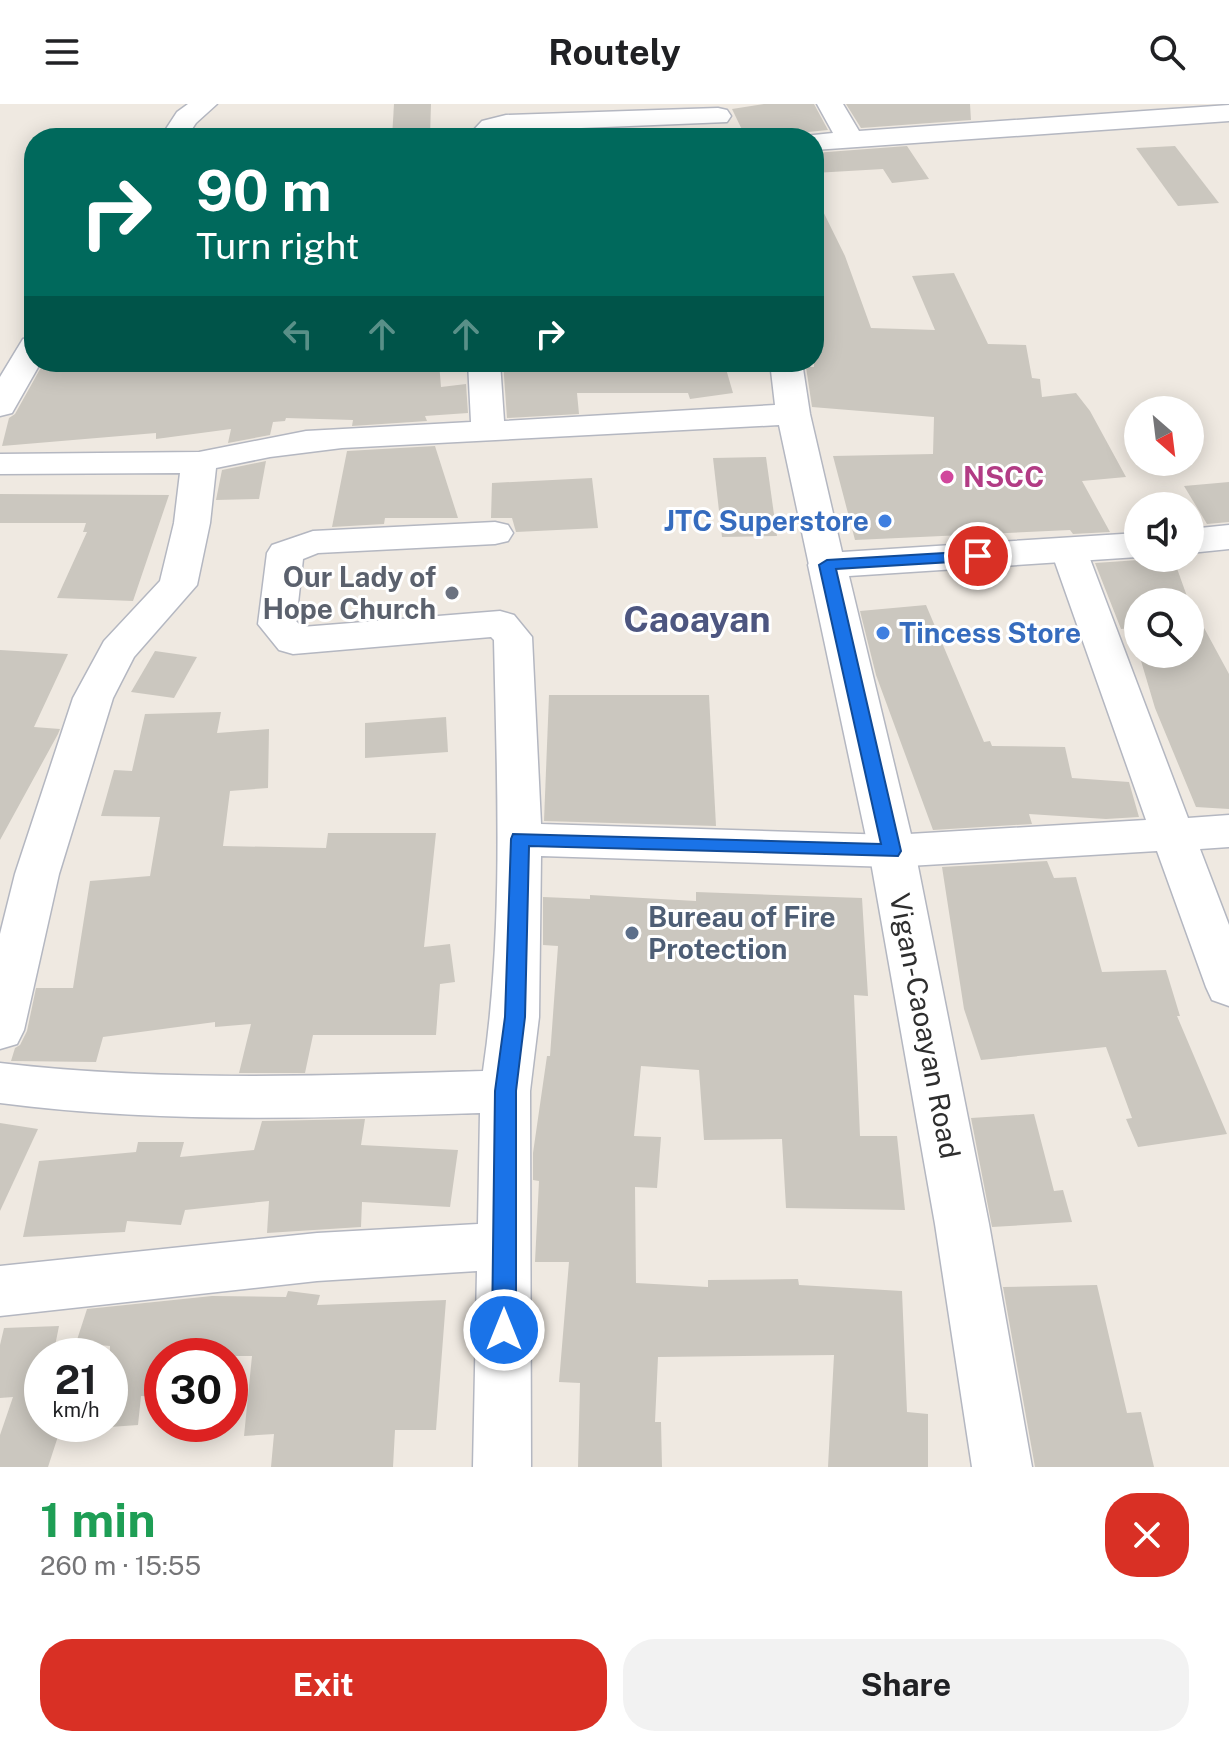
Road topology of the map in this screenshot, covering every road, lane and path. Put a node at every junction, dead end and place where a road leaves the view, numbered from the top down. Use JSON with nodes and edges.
{"nodes":[{"id":1,"x":204,"y":104,"type":"edge"},
{"id":2,"x":830,"y":104,"type":"edge"},
{"id":3,"x":1229,"y":113,"type":"edge"},
{"id":4,"x":720,"y":119,"type":"edge"},
{"id":5,"x":180,"y":128,"type":"edge"},
{"id":6,"x":490,"y":128,"type":"edge"},
{"id":7,"x":851,"y":140,"type":"junction"},
{"id":8,"x":824,"y":141,"type":"edge"},
{"id":9,"x":24,"y":364,"type":"edge"},
{"id":10,"x":485,"y":372,"type":"edge"},
{"id":11,"x":787,"y":372,"type":"edge"},
{"id":12,"x":0,"y":406,"type":"edge"},
{"id":13,"x":793,"y":414,"type":"junction"},
{"id":14,"x":488,"y":432,"type":"junction"},
{"id":15,"x":199,"y":462,"type":"junction"},
{"id":16,"x":0,"y":464,"type":"edge"},
{"id":17,"x":495,"y":533,"type":"dead end"},
{"id":18,"x":1229,"y":537,"type":"edge"},
{"id":19,"x":1204,"y":540,"type":"edge"},
{"id":20,"x":1124,"y":546,"type":"edge"},
{"id":21,"x":1069,"y":551,"type":"junction"},
{"id":22,"x":827,"y":565,"type":"junction"},
{"id":23,"x":1229,"y":831,"type":"edge"},
{"id":24,"x":1171,"y":832,"type":"junction"},
{"id":25,"x":520,"y":839,"type":"junction"},
{"id":26,"x":892,"y":851,"type":"junction"},
{"id":27,"x":1229,"y":987,"type":"edge"},
{"id":28,"x":0,"y":1030,"type":"edge"},
{"id":29,"x":0,"y":1083,"type":"edge"},
{"id":30,"x":505,"y":1091,"type":"junction"},
{"id":31,"x":504,"y":1246,"type":"junction"},
{"id":32,"x":0,"y":1291,"type":"edge"},
{"id":33,"x":502,"y":1467,"type":"edge"},
{"id":34,"x":1002,"y":1467,"type":"edge"}],
"edges":[{"from":1,"to":5,"type":"street"},
{"from":2,"to":7,"type":"street"},
{"from":3,"to":7,"type":"street"},
{"from":4,"to":6,"type":"street"},
{"from":7,"to":8,"type":"street"},
{"from":9,"to":12,"type":"street"},
{"from":10,"to":14,"type":"street"},
{"from":11,"to":13,"type":"street"},
{"from":13,"to":14,"type":"street"},
{"from":13,"to":22,"type":"street"},
{"from":14,"to":15,"type":"street"},
{"from":15,"to":16,"type":"street"},
{"from":15,"to":28,"type":"street"},
{"from":17,"to":25,"type":"street"},
{"from":18,"to":19,"type":"main road"},
{"from":20,"to":21,"type":"main road"},
{"from":21,"to":22,"type":"main road"},
{"from":21,"to":24,"type":"street"},
{"from":22,"to":26,"type":"main road","name":"Vigan-Caoayan Road"},
{"from":23,"to":24,"type":"street"},
{"from":24,"to":26,"type":"street"},
{"from":24,"to":27,"type":"street"},
{"from":25,"to":26,"type":"street"},
{"from":25,"to":30,"type":"street"},
{"from":26,"to":34,"type":"main road","name":"Vigan-Caoayan Road"},
{"from":29,"to":30,"type":"street"},
{"from":30,"to":31,"type":"street"},
{"from":31,"to":32,"type":"street"},
{"from":31,"to":33,"type":"street"}]}
